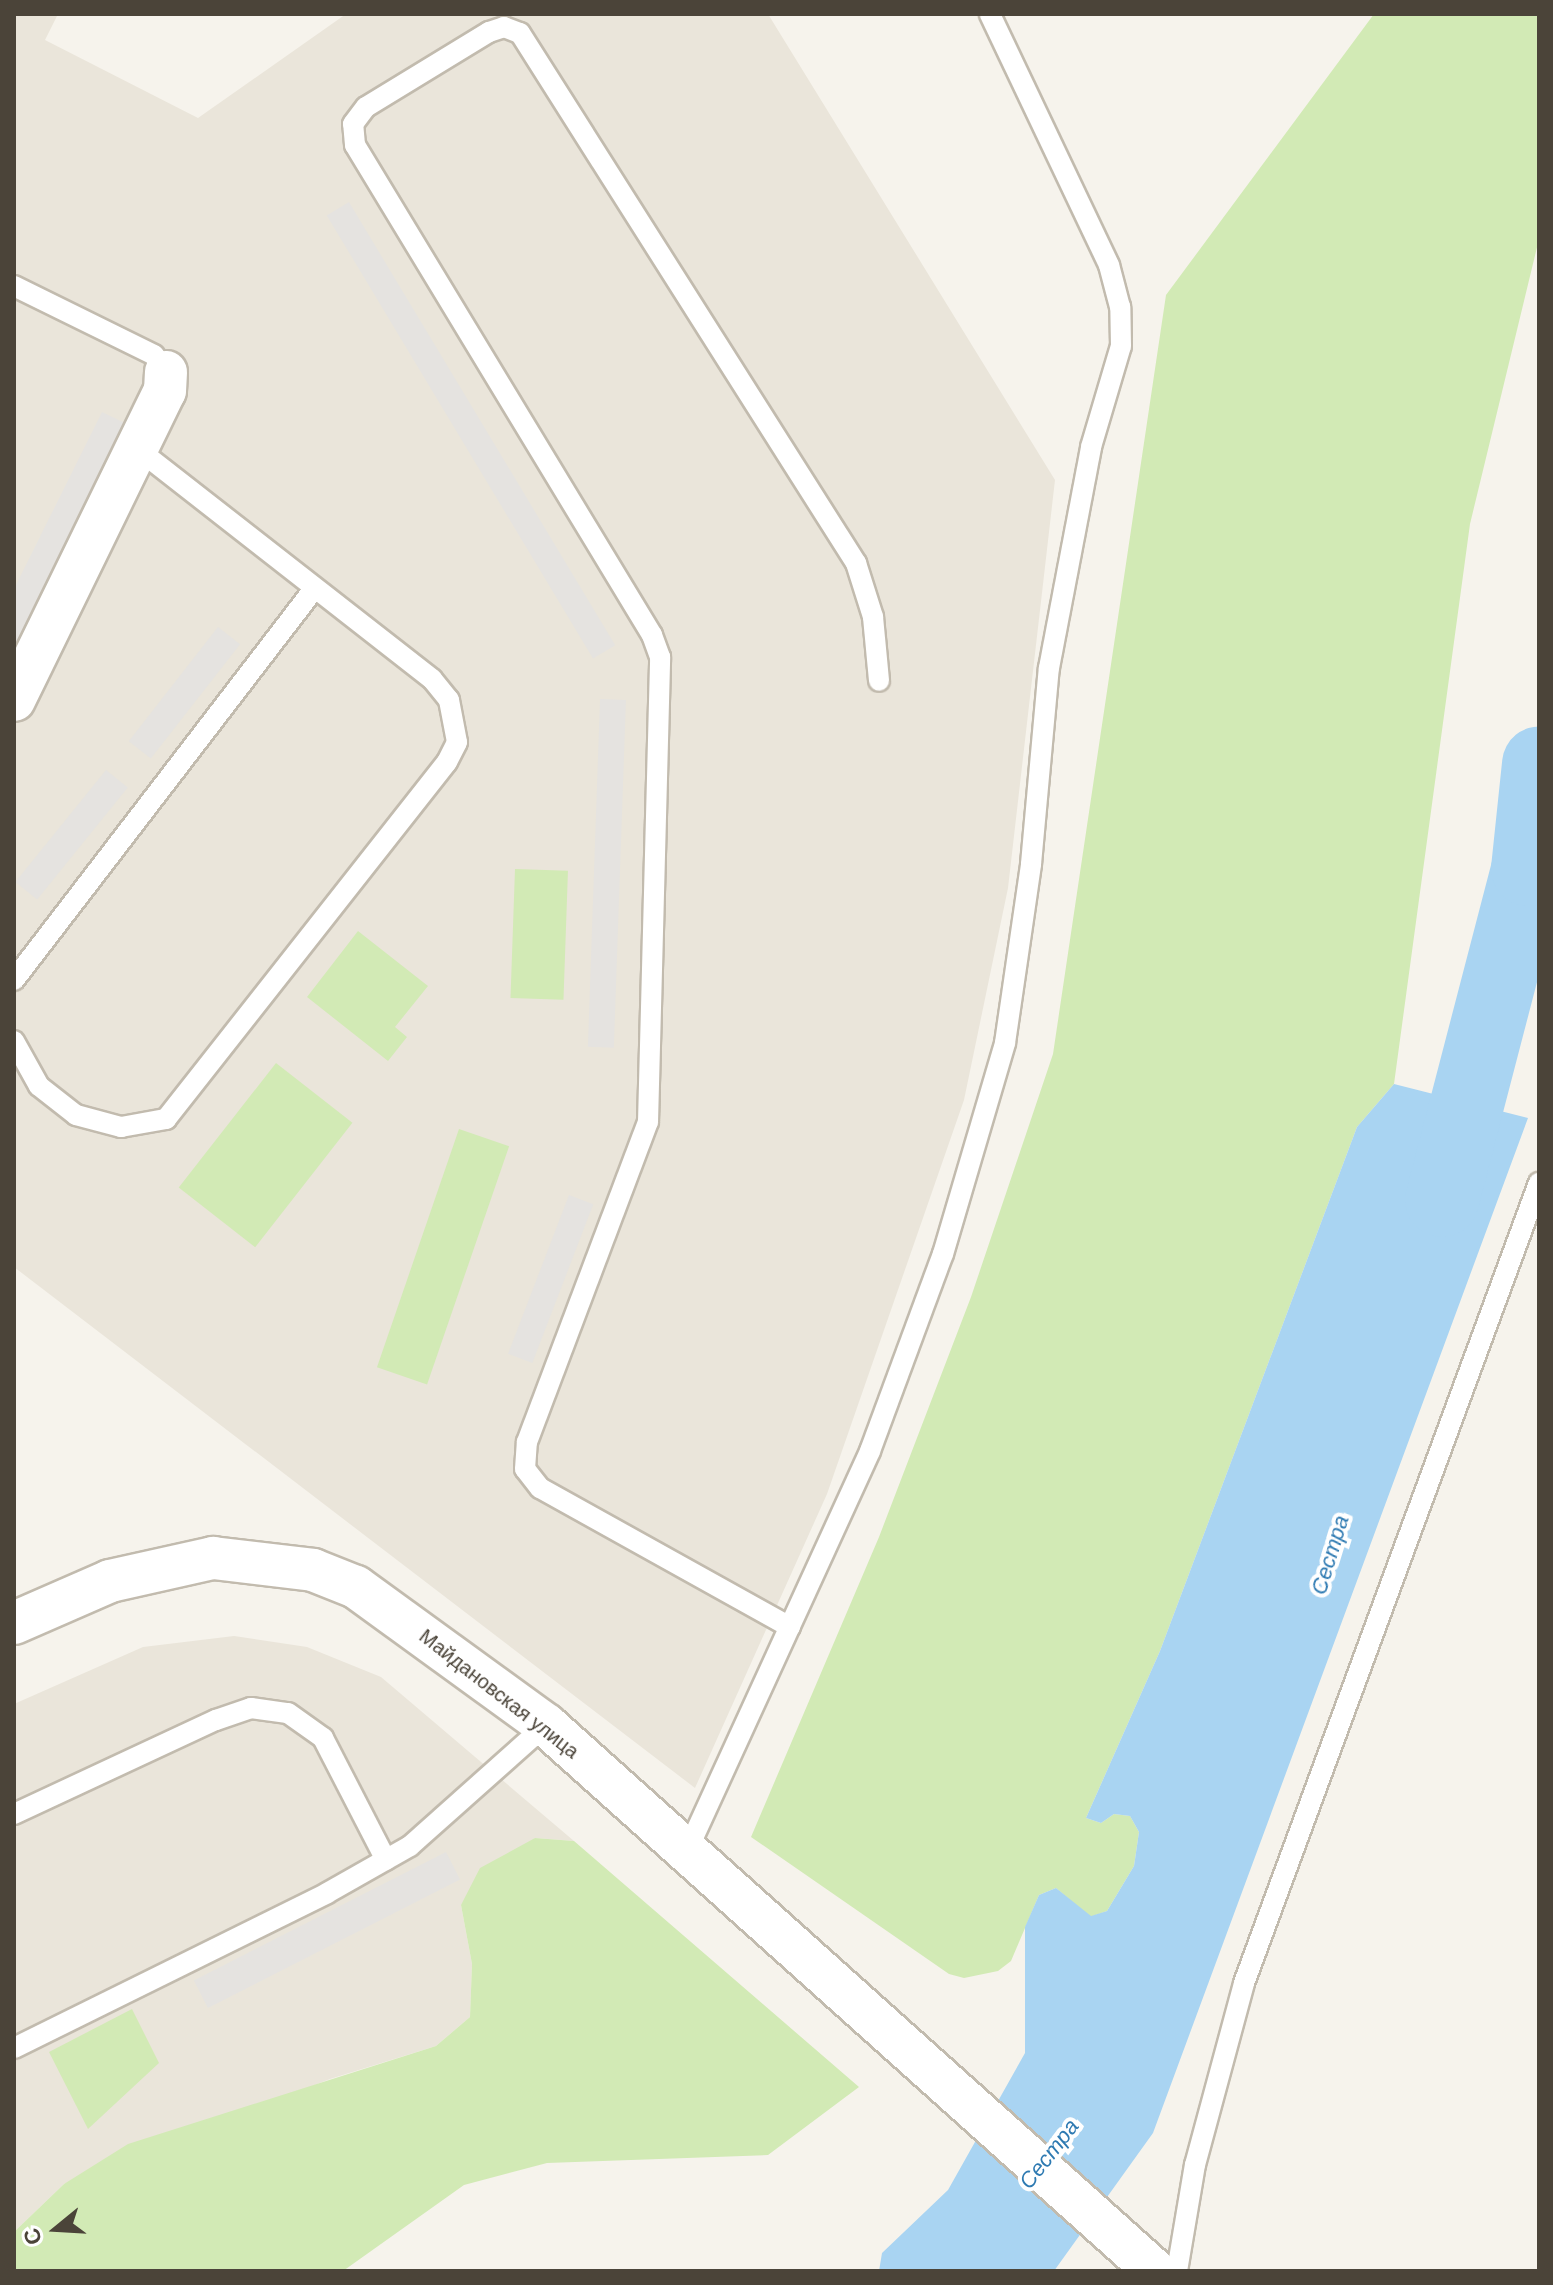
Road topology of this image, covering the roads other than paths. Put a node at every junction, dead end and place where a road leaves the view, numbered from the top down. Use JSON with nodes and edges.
{"nodes":[{"id":1,"x":990,"y":14,"type":"edge"},
{"id":2,"x":14,"y":286,"type":"edge"},
{"id":3,"x":166,"y":372,"type":"joint"},
{"id":4,"x":138,"y":449,"type":"junction"},
{"id":5,"x":315,"y":588,"type":"junction"},
{"id":6,"x":879,"y":681,"type":"dead end"},
{"id":7,"x":14,"y":700,"type":"edge"},
{"id":8,"x":14,"y":980,"type":"edge"},
{"id":9,"x":14,"y":1041,"type":"edge"},
{"id":10,"x":1539,"y":1183,"type":"edge"},
{"id":11,"x":14,"y":1623,"type":"edge"},
{"id":12,"x":790,"y":1627,"type":"junction"},
{"id":13,"x":546,"y":1725,"type":"junction"},
{"id":14,"x":14,"y":1814,"type":"edge"},
{"id":15,"x":687,"y":1851,"type":"junction"},
{"id":16,"x":386,"y":1860,"type":"junction"},
{"id":17,"x":14,"y":2048,"type":"edge"},
{"id":18,"x":1162,"y":2270,"type":"edge"}],
"edges":[{"from":1,"to":12,"type":"lane"},
{"from":2,"to":3,"type":"lane"},
{"from":3,"to":4,"type":"street"},
{"from":4,"to":5,"type":"lane"},
{"from":4,"to":7,"type":"street"},
{"from":5,"to":8,"type":"lane"},
{"from":5,"to":9,"type":"lane"},
{"from":6,"to":12,"type":"lane"},
{"from":10,"to":18,"type":"lane"},
{"from":11,"to":13,"type":"street","name":"Майдановская улица"},
{"from":12,"to":15,"type":"lane"},
{"from":13,"to":15,"type":"street","name":"Майдановская улица"},
{"from":13,"to":16,"type":"lane"},
{"from":14,"to":16,"type":"lane"},
{"from":15,"to":18,"type":"street","name":"Майдановская улица"},
{"from":16,"to":17,"type":"lane"}]}
